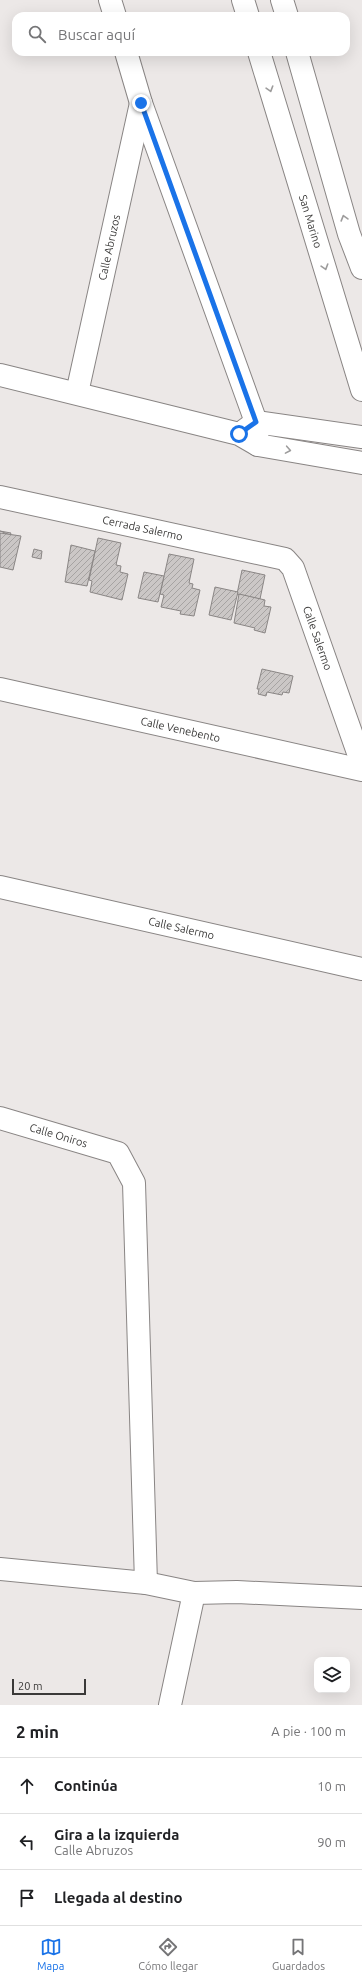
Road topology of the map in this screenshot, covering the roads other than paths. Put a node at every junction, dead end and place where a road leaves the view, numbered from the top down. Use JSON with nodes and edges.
{"nodes":[{"id":1,"x":110,"y":0,"type":"edge"},
{"id":2,"x":243,"y":0,"type":"edge"},
{"id":3,"x":282,"y":0,"type":"edge"},
{"id":4,"x":114,"y":12,"type":"edge"},
{"id":5,"x":247,"y":12,"type":"edge"},
{"id":6,"x":286,"y":12,"type":"edge"},
{"id":7,"x":127,"y":56,"type":"edge"},
{"id":8,"x":260,"y":56,"type":"edge"},
{"id":9,"x":298,"y":56,"type":"edge"},
{"id":10,"x":141,"y":103,"type":"junction"},
{"id":11,"x":362,"y":268,"type":"edge"},
{"id":12,"x":0,"y":375,"type":"edge"},
{"id":13,"x":362,"y":390,"type":"edge"},
{"id":14,"x":77,"y":393,"type":"junction"},
{"id":15,"x":247,"y":428,"type":"junction"},
{"id":16,"x":362,"y":437,"type":"edge"},
{"id":17,"x":362,"y":463,"type":"edge"},
{"id":18,"x":0,"y":497,"type":"edge"},
{"id":19,"x":285,"y":559,"type":"joint"},
{"id":20,"x":0,"y":689,"type":"edge"},
{"id":21,"x":362,"y":764,"type":"edge"},
{"id":22,"x":362,"y":770,"type":"edge"},
{"id":23,"x":0,"y":887,"type":"edge"},
{"id":24,"x":362,"y":969,"type":"edge"},
{"id":25,"x":0,"y":1118,"type":"edge"},
{"id":26,"x":0,"y":1569,"type":"edge"},
{"id":27,"x":146,"y":1583,"type":"junction"},
{"id":28,"x":194,"y":1593,"type":"junction"},
{"id":29,"x":362,"y":1598,"type":"edge"},
{"id":30,"x":170,"y":1705,"type":"edge"}],
"edges":[{"from":1,"to":4,"type":"street"},
{"from":2,"to":5,"type":"street"},
{"from":3,"to":6,"type":"street"},
{"from":7,"to":10,"type":"street","name":"Calle Abruzos"},
{"from":8,"to":13,"type":"street","name":"San Marino","one_way":true},
{"from":11,"to":9,"type":"street","one_way":true},
{"from":10,"to":14,"type":"street","name":"Calle Abruzos"},
{"from":10,"to":15,"type":"street","name":"Calle Abruzos"},
{"from":12,"to":14,"type":"street"},
{"from":14,"to":15,"type":"street"},
{"from":15,"to":16,"type":"street"},
{"from":15,"to":17,"type":"street","one_way":true},
{"from":18,"to":19,"type":"street","name":"Cerrada Salermo"},
{"from":19,"to":21,"type":"street","name":"Calle Salermo"},
{"from":20,"to":22,"type":"street","name":"Calle Venebento"},
{"from":23,"to":24,"type":"street","name":"Calle Salermo"},
{"from":25,"to":27,"type":"street","name":"Calle Oniros"},
{"from":26,"to":27,"type":"street"},
{"from":27,"to":28,"type":"street"},
{"from":28,"to":29,"type":"street"},
{"from":28,"to":30,"type":"street"}]}
